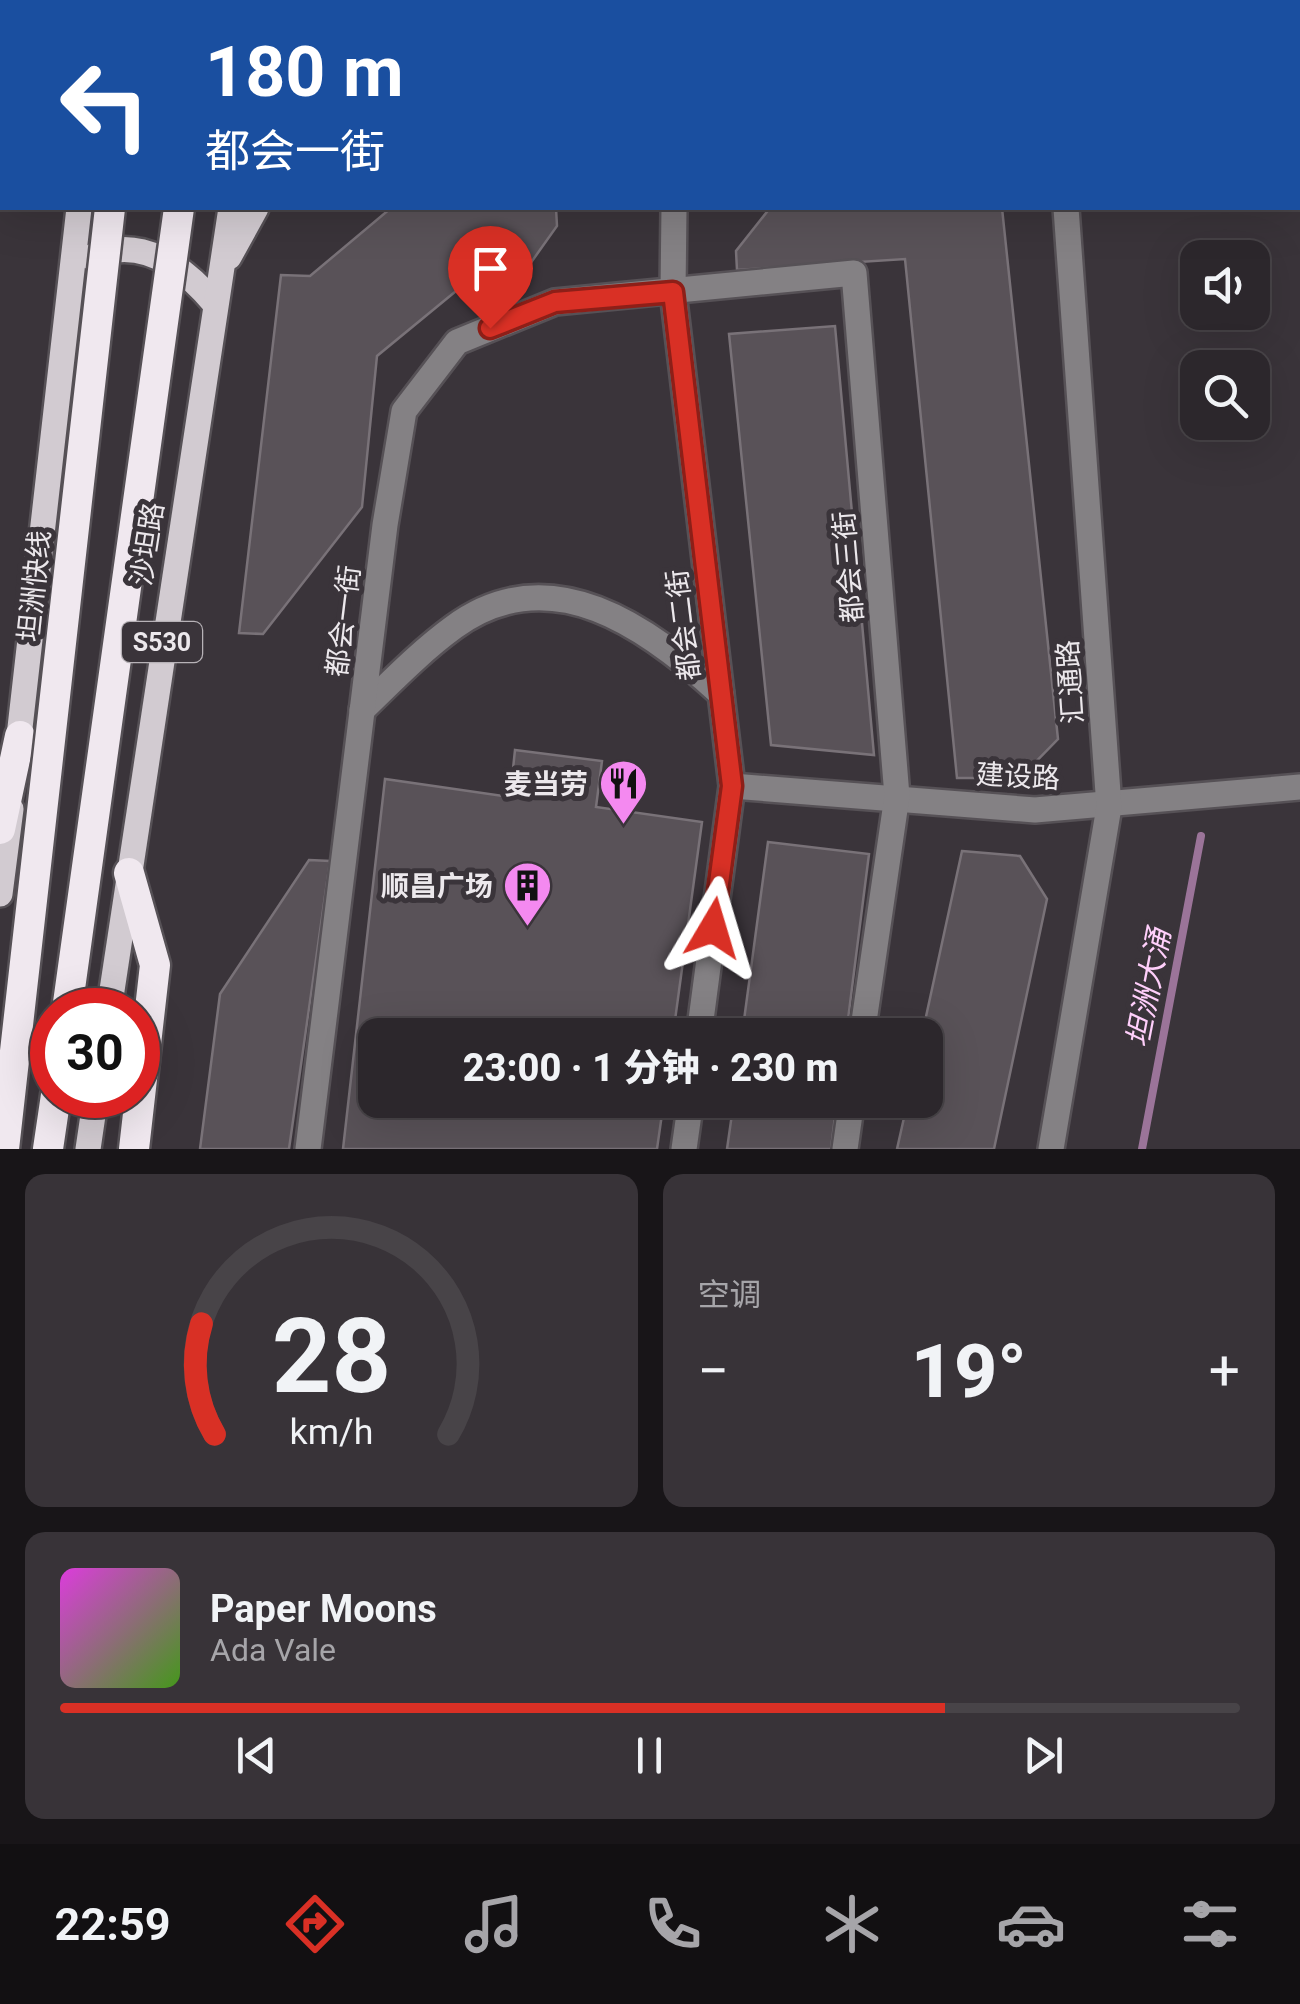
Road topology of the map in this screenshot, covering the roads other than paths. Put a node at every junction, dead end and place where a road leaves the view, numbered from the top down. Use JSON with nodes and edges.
{"nodes":[{"id":1,"x":110,"y":210,"type":"edge"},
{"id":2,"x":180,"y":210,"type":"edge"},
{"id":3,"x":231,"y":210,"type":"edge"},
{"id":4,"x":255,"y":210,"type":"edge"},
{"id":5,"x":674,"y":210,"type":"edge"},
{"id":6,"x":1066,"y":210,"type":"edge"},
{"id":7,"x":76,"y":214,"type":"edge"},
{"id":8,"x":220,"y":275,"type":"junction"},
{"id":9,"x":70,"y":281,"type":"junction"},
{"id":10,"x":673,"y":292,"type":"junction"},
{"id":11,"x":215,"y":304,"type":"junction"},
{"id":12,"x":721,"y":694,"type":"junction"},
{"id":13,"x":362,"y":710,"type":"junction"},
{"id":14,"x":20,"y":736,"type":"junction"},
{"id":15,"x":732,"y":786,"type":"junction"},
{"id":16,"x":1300,"y":786,"type":"edge"},
{"id":17,"x":898,"y":796,"type":"junction"},
{"id":18,"x":1109,"y":807,"type":"junction"},
{"id":19,"x":0,"y":829,"type":"edge"},
{"id":20,"x":128,"y":873,"type":"junction"},
{"id":21,"x":0,"y":894,"type":"edge"},
{"id":22,"x":70,"y":988,"type":"edge"},
{"id":23,"x":111,"y":988,"type":"edge"},
{"id":24,"x":701,"y":1018,"type":"edge"},
{"id":25,"x":865,"y":1018,"type":"edge"},
{"id":26,"x":53,"y":1118,"type":"edge"},
{"id":27,"x":93,"y":1118,"type":"edge"},
{"id":28,"x":688,"y":1118,"type":"edge"},
{"id":29,"x":849,"y":1118,"type":"edge"},
{"id":30,"x":4,"y":1149,"type":"edge"},
{"id":31,"x":48,"y":1149,"type":"edge"},
{"id":32,"x":88,"y":1149,"type":"edge"},
{"id":33,"x":134,"y":1149,"type":"edge"},
{"id":34,"x":308,"y":1149,"type":"edge"},
{"id":35,"x":684,"y":1149,"type":"edge"},
{"id":36,"x":844,"y":1149,"type":"edge"},
{"id":37,"x":1051,"y":1149,"type":"edge"}],
"edges":[{"from":1,"to":30,"type":"highway","name":"坦洲快线","bridge":true},
{"from":2,"to":22,"type":"highway","bridge":true},
{"from":3,"to":8,"type":"main road","name":"沙坦路","number":"S530"},
{"from":4,"to":8,"type":"main road"},
{"from":5,"to":10,"type":"street","name":"都会二街"},
{"from":6,"to":18,"type":"street","name":"汇通路"},
{"from":7,"to":9,"type":"main road"},
{"from":8,"to":11,"type":"main road","name":"沙坦路","number":"S530"},
{"from":9,"to":11,"type":"main road"},
{"from":9,"to":14,"type":"main road"},
{"from":10,"to":12,"type":"street","name":"都会二街"},
{"from":10,"to":13,"type":"street","name":"都会一街"},
{"from":10,"to":17,"type":"street","name":"都会三街"},
{"from":11,"to":20,"type":"main road","name":"沙坦路","number":"S530"},
{"from":12,"to":13,"type":"street"},
{"from":12,"to":15,"type":"street","name":"都会二街"},
{"from":13,"to":34,"type":"street","name":"都会一街"},
{"from":14,"to":19,"type":"highway"},
{"from":14,"to":21,"type":"main road"},
{"from":15,"to":17,"type":"street","name":"建设路"},
{"from":15,"to":24,"type":"street","name":"都会二街"},
{"from":16,"to":18,"type":"street","name":"建设路"},
{"from":17,"to":18,"type":"street","name":"建设路"},
{"from":17,"to":25,"type":"street","name":"都会三街"},
{"from":18,"to":37,"type":"street","name":"汇通路"},
{"from":20,"to":23,"type":"main road","name":"沙坦路","number":"S530"},
{"from":20,"to":33,"type":"highway"},
{"from":26,"to":31,"type":"highway"},
{"from":27,"to":32,"type":"main road"},
{"from":28,"to":35,"type":"street"},
{"from":29,"to":36,"type":"street"}]}
